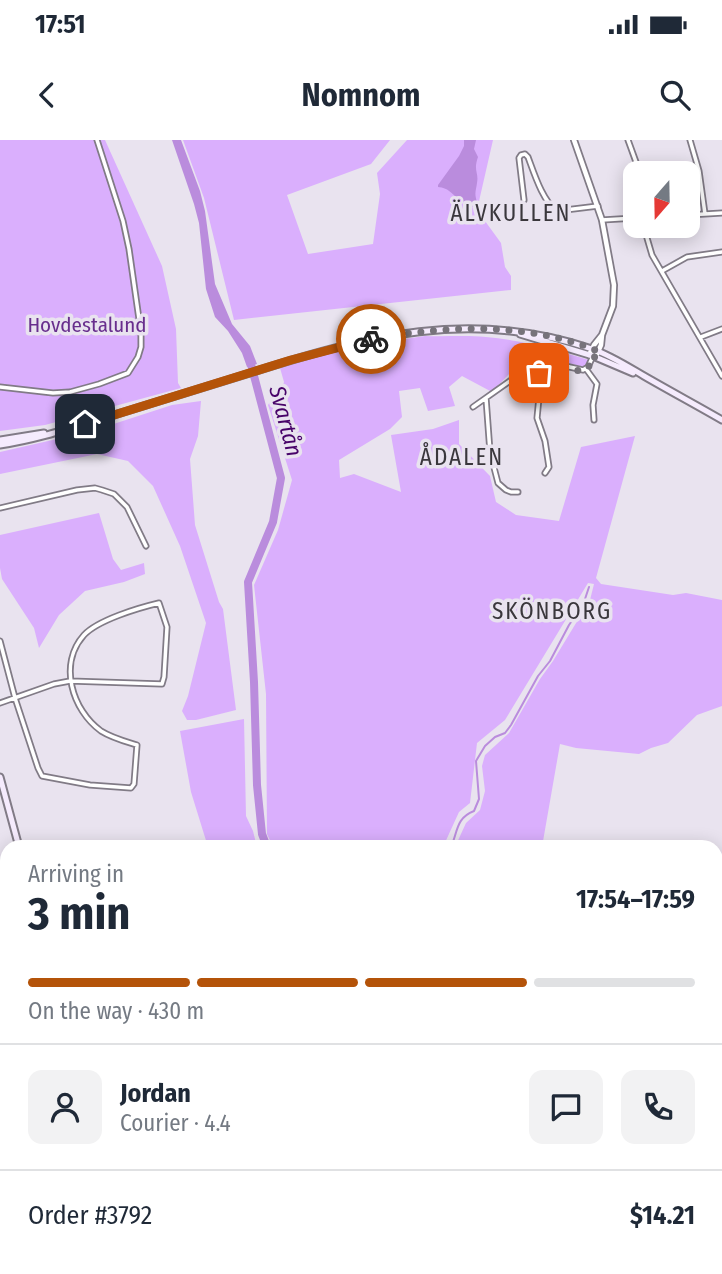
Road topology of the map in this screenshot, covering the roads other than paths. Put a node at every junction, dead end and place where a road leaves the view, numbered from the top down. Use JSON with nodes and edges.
{"nodes":[{"id":1,"x":97,"y":140,"type":"edge"},
{"id":2,"x":574,"y":140,"type":"edge"},
{"id":3,"x":628,"y":140,"type":"edge"},
{"id":4,"x":690,"y":140,"type":"edge"},
{"id":5,"x":636,"y":161,"type":"edge"},
{"id":6,"x":524,"y":200,"type":"dead end"},
{"id":7,"x":598,"y":206,"type":"junction"},
{"id":8,"x":722,"y":213,"type":"edge"},
{"id":9,"x":700,"y":214,"type":"edge"},
{"id":10,"x":705,"y":214,"type":"junction"},
{"id":11,"x":623,"y":219,"type":"edge"},
{"id":12,"x":602,"y":220,"type":"junction"},
{"id":13,"x":648,"y":238,"type":"edge"},
{"id":14,"x":722,"y":252,"type":"edge"},
{"id":15,"x":662,"y":271,"type":"junction"},
{"id":16,"x":722,"y":329,"type":"edge"},
{"id":17,"x":701,"y":337,"type":"junction"},
{"id":18,"x":593,"y":354,"type":"junction"},
{"id":19,"x":537,"y":365,"type":"junction"},
{"id":20,"x":586,"y":369,"type":"junction"},
{"id":21,"x":722,"y":375,"type":"edge"},
{"id":22,"x":0,"y":387,"type":"edge"},
{"id":23,"x":486,"y":398,"type":"junction"},
{"id":24,"x":473,"y":407,"type":"dead end"},
{"id":25,"x":594,"y":420,"type":"dead end"},
{"id":26,"x":722,"y":420,"type":"edge"},
{"id":27,"x":85,"y":424,"type":"junction"},
{"id":28,"x":0,"y":440,"type":"edge"},
{"id":29,"x":0,"y":445,"type":"edge"},
{"id":30,"x":545,"y":473,"type":"dead end"},
{"id":31,"x":518,"y":492,"type":"dead end"},
{"id":32,"x":0,"y":508,"type":"edge"},
{"id":33,"x":146,"y":546,"type":"dead end"},
{"id":34,"x":0,"y":641,"type":"edge"},
{"id":35,"x":70,"y":681,"type":"junction"},
{"id":36,"x":15,"y":698,"type":"junction"},
{"id":37,"x":0,"y":703,"type":"edge"},
{"id":38,"x":0,"y":777,"type":"edge"},
{"id":39,"x":0,"y":789,"type":"edge"},
{"id":40,"x":12,"y":820,"type":"junction"},
{"id":41,"x":17,"y":840,"type":"edge"}],
"edges":[{"from":1,"to":22,"type":"street"},
{"from":2,"to":7,"type":"street"},
{"from":3,"to":5,"type":"street"},
{"from":4,"to":10,"type":"street"},
{"from":6,"to":7,"type":"street"},
{"from":7,"to":12,"type":"street"},
{"from":8,"to":10,"type":"street"},
{"from":9,"to":10,"type":"street"},
{"from":11,"to":12,"type":"street"},
{"from":12,"to":18,"type":"street"},
{"from":13,"to":15,"type":"street"},
{"from":14,"to":15,"type":"street"},
{"from":15,"to":17,"type":"street"},
{"from":16,"to":17,"type":"street"},
{"from":17,"to":21,"type":"street"},
{"from":18,"to":20,"type":"street"},
{"from":18,"to":26,"type":"main road"},
{"from":18,"to":27,"type":"main road"},
{"from":19,"to":20,"type":"street"},
{"from":19,"to":23,"type":"street"},
{"from":19,"to":30,"type":"street"},
{"from":20,"to":25,"type":"street"},
{"from":23,"to":24,"type":"street"},
{"from":23,"to":31,"type":"street"},
{"from":27,"to":28,"type":"main road"},
{"from":27,"to":29,"type":"main road"},
{"from":32,"to":33,"type":"street"},
{"from":34,"to":36,"type":"street"},
{"from":35,"to":35,"type":"street"},
{"from":35,"to":36,"type":"street"},
{"from":35,"to":36,"type":"street"},
{"from":36,"to":37,"type":"street"},
{"from":38,"to":40,"type":"main road"},
{"from":39,"to":40,"type":"main road"},
{"from":40,"to":41,"type":"main road"}]}
